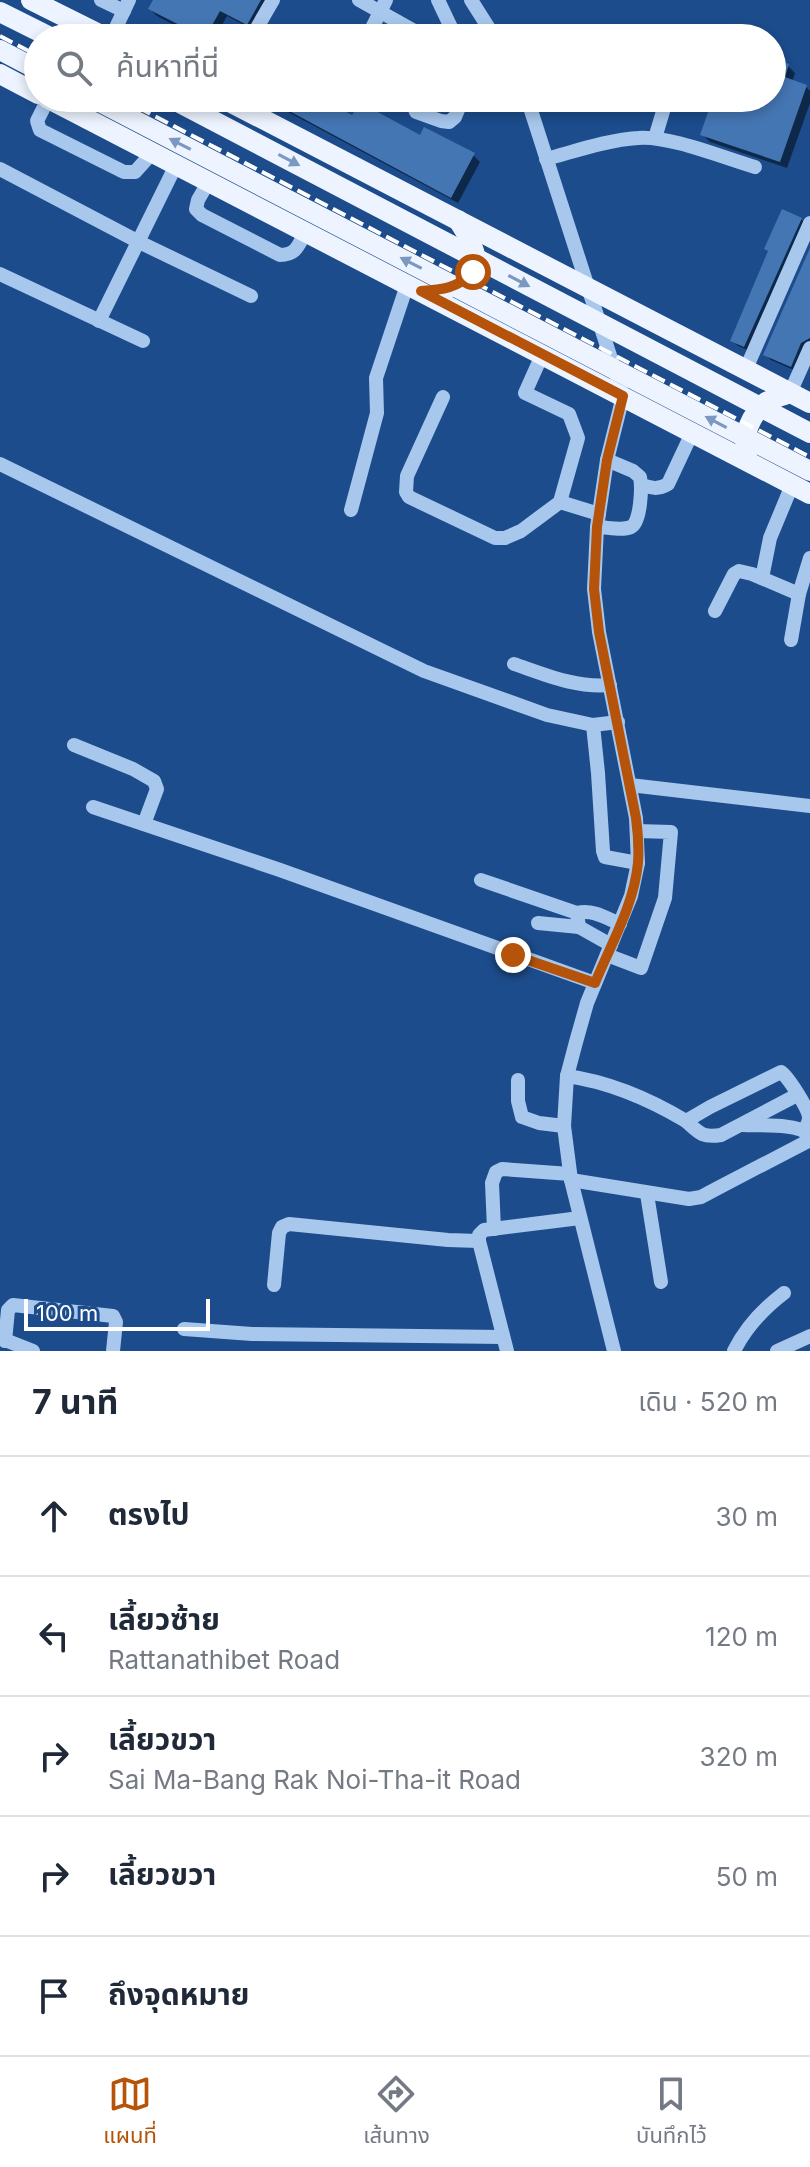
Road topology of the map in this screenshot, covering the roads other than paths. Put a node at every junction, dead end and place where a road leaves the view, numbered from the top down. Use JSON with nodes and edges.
{"nodes":[{"id":1,"x":101,"y":0,"type":"edge"},
{"id":2,"x":273,"y":0,"type":"edge"},
{"id":3,"x":359,"y":0,"type":"edge"},
{"id":4,"x":438,"y":0,"type":"edge"},
{"id":5,"x":471,"y":0,"type":"edge"},
{"id":6,"x":40,"y":2,"type":"edge"},
{"id":7,"x":127,"y":6,"type":"edge"},
{"id":8,"x":383,"y":6,"type":"edge"},
{"id":9,"x":0,"y":12,"type":"edge"},
{"id":10,"x":24,"y":24,"type":"edge"},
{"id":11,"x":82,"y":24,"type":"edge"},
{"id":12,"x":117,"y":24,"type":"edge"},
{"id":13,"x":259,"y":24,"type":"edge"},
{"id":14,"x":374,"y":24,"type":"edge"},
{"id":15,"x":404,"y":24,"type":"edge"},
{"id":16,"x":449,"y":24,"type":"edge"},
{"id":17,"x":486,"y":24,"type":"edge"},
{"id":18,"x":0,"y":50,"type":"edge"},
{"id":19,"x":24,"y":63,"type":"edge"},
{"id":20,"x":0,"y":74,"type":"edge"},
{"id":21,"x":24,"y":87,"type":"edge"},
{"id":22,"x":41,"y":112,"type":"edge"},
{"id":23,"x":74,"y":112,"type":"edge"},
{"id":24,"x":119,"y":112,"type":"edge"},
{"id":25,"x":197,"y":112,"type":"edge"},
{"id":26,"x":249,"y":112,"type":"edge"},
{"id":27,"x":416,"y":112,"type":"edge"},
{"id":28,"x":457,"y":112,"type":"edge"},
{"id":29,"x":531,"y":112,"type":"edge"},
{"id":30,"x":663,"y":112,"type":"edge"},
{"id":31,"x":655,"y":138,"type":"junction"},
{"id":32,"x":152,"y":153,"type":"junction"},
{"id":33,"x":546,"y":159,"type":"junction"},
{"id":34,"x":176,"y":165,"type":"junction"},
{"id":35,"x":755,"y":167,"type":"dead end"},
{"id":36,"x":0,"y":169,"type":"edge"},
{"id":37,"x":209,"y":181,"type":"junction"},
{"id":38,"x":458,"y":220,"type":"junction"},
{"id":39,"x":810,"y":223,"type":"edge"},
{"id":40,"x":305,"y":233,"type":"junction"},
{"id":41,"x":139,"y":242,"type":"junction"},
{"id":42,"x":0,"y":274,"type":"edge"},
{"id":43,"x":414,"y":288,"type":"junction"},
{"id":44,"x":590,"y":290,"type":"junction"},
{"id":45,"x":251,"y":296,"type":"dead end"},
{"id":46,"x":99,"y":321,"type":"junction"},
{"id":47,"x":143,"y":341,"type":"dead end"},
{"id":48,"x":810,"y":348,"type":"edge"},
{"id":49,"x":542,"y":355,"type":"junction"},
{"id":50,"x":745,"y":371,"type":"junction"},
{"id":51,"x":790,"y":393,"type":"junction"},
{"id":52,"x":623,"y":396,"type":"junction"},
{"id":53,"x":443,"y":397,"type":"dead end"},
{"id":54,"x":810,"y":403,"type":"edge"},
{"id":55,"x":692,"y":433,"type":"junction"},
{"id":56,"x":810,"y":433,"type":"edge"},
{"id":57,"x":607,"y":460,"type":"junction"},
{"id":58,"x":751,"y":463,"type":"junction"},
{"id":59,"x":0,"y":464,"type":"edge"},
{"id":60,"x":810,"y":471,"type":"edge"},
{"id":61,"x":641,"y":485,"type":"junction"},
{"id":62,"x":801,"y":490,"type":"edge"},
{"id":63,"x":560,"y":502,"type":"junction"},
{"id":64,"x":351,"y":510,"type":"dead end"},
{"id":65,"x":598,"y":520,"type":"junction"},
{"id":66,"x":810,"y":558,"type":"edge"},
{"id":67,"x":762,"y":578,"type":"junction"},
{"id":68,"x":799,"y":594,"type":"junction"},
{"id":69,"x":715,"y":611,"type":"dead end"},
{"id":70,"x":791,"y":640,"type":"dead end"},
{"id":71,"x":514,"y":664,"type":"dead end"},
{"id":72,"x":610,"y":685,"type":"junction"},
{"id":73,"x":618,"y":722,"type":"junction"},
{"id":74,"x":593,"y":725,"type":"junction"},
{"id":75,"x":621,"y":737,"type":"junction"},
{"id":76,"x":595,"y":742,"type":"junction"},
{"id":77,"x":74,"y":745,"type":"dead end"},
{"id":78,"x":630,"y":785,"type":"junction"},
{"id":79,"x":810,"y":806,"type":"edge"},
{"id":80,"x":93,"y":807,"type":"dead end"},
{"id":81,"x":144,"y":824,"type":"junction"},
{"id":82,"x":637,"y":831,"type":"junction"},
{"id":83,"x":638,"y":863,"type":"junction"},
{"id":84,"x":481,"y":880,"type":"dead end"},
{"id":85,"x":578,"y":920,"type":"junction"},
{"id":86,"x":538,"y":923,"type":"dead end"},
{"id":87,"x":620,"y":924,"type":"junction"},
{"id":88,"x":609,"y":950,"type":"junction"},
{"id":89,"x":595,"y":983,"type":"junction"},
{"id":90,"x":567,"y":1076,"type":"junction"},
{"id":91,"x":518,"y":1080,"type":"dead end"},
{"id":92,"x":797,"y":1095,"type":"junction"},
{"id":93,"x":686,"y":1121,"type":"junction"},
{"id":94,"x":743,"y":1125,"type":"junction"},
{"id":95,"x":564,"y":1126,"type":"junction"},
{"id":96,"x":808,"y":1135,"type":"edge"},
{"id":97,"x":570,"y":1177,"type":"junction"},
{"id":98,"x":647,"y":1194,"type":"junction"},
{"id":99,"x":580,"y":1218,"type":"junction"},
{"id":100,"x":494,"y":1229,"type":"junction"},
{"id":101,"x":479,"y":1241,"type":"junction"},
{"id":102,"x":661,"y":1282,"type":"dead end"},
{"id":103,"x":274,"y":1285,"type":"dead end"},
{"id":104,"x":784,"y":1293,"type":"dead end"},
{"id":105,"x":184,"y":1329,"type":"dead end"},
{"id":106,"x":810,"y":1336,"type":"edge"},
{"id":107,"x":3,"y":1340,"type":"edge"},
{"id":108,"x":505,"y":1344,"type":"edge"},
{"id":109,"x":33,"y":1351,"type":"edge"},
{"id":110,"x":113,"y":1351,"type":"edge"},
{"id":111,"x":614,"y":1351,"type":"edge"},
{"id":112,"x":734,"y":1351,"type":"edge"},
{"id":113,"x":777,"y":1351,"type":"edge"}],
"edges":[{"from":1,"to":7,"type":"street"},
{"from":2,"to":13,"type":"street"},
{"from":3,"to":8,"type":"street"},
{"from":4,"to":16,"type":"street"},
{"from":5,"to":17,"type":"street"},
{"from":6,"to":11,"type":"main road"},
{"from":7,"to":12,"type":"street"},
{"from":8,"to":14,"type":"street"},
{"from":8,"to":15,"type":"street"},
{"from":9,"to":10,"type":"main road"},
{"from":18,"to":19,"type":"main road"},
{"from":20,"to":21,"type":"main road"},
{"from":22,"to":32,"type":"street"},
{"from":23,"to":32,"type":"main road"},
{"from":60,"to":24,"type":"main road","one_way":true,"bridge":true},
{"from":25,"to":56,"type":"main road","one_way":true,"bridge":true},
{"from":26,"to":38,"type":"main road"},
{"from":27,"to":28,"type":"street"},
{"from":29,"to":33,"type":"street"},
{"from":30,"to":31,"type":"street"},
{"from":31,"to":33,"type":"street"},
{"from":31,"to":35,"type":"street"},
{"from":32,"to":34,"type":"main road"},
{"from":33,"to":44,"type":"street"},
{"from":34,"to":37,"type":"main road"},
{"from":34,"to":41,"type":"street"},
{"from":36,"to":41,"type":"street"},
{"from":37,"to":40,"type":"main road"},
{"from":37,"to":40,"type":"street"},
{"from":38,"to":43,"type":"main road"},
{"from":38,"to":44,"type":"main road"},
{"from":39,"to":50,"type":"street"},
{"from":40,"to":43,"type":"main road"},
{"from":41,"to":45,"type":"street"},
{"from":41,"to":46,"type":"street"},
{"from":42,"to":46,"type":"street"},
{"from":43,"to":49,"type":"main road"},
{"from":43,"to":64,"type":"street"},
{"from":44,"to":50,"type":"main road"},
{"from":44,"to":52,"type":"street"},
{"from":46,"to":47,"type":"street"},
{"from":48,"to":51,"type":"street"},
{"from":49,"to":52,"type":"main road"},
{"from":49,"to":63,"type":"street"},
{"from":50,"to":51,"type":"main road"},
{"from":51,"to":54,"type":"main road"},
{"from":51,"to":58,"type":"main road"},
{"from":52,"to":55,"type":"main road"},
{"from":52,"to":57,"type":"street"},
{"from":53,"to":63,"type":"street"},
{"from":55,"to":58,"type":"main road"},
{"from":55,"to":61,"type":"street"},
{"from":57,"to":61,"type":"street"},
{"from":57,"to":65,"type":"street"},
{"from":58,"to":62,"type":"main road"},
{"from":59,"to":74,"type":"street"},
{"from":61,"to":65,"type":"street"},
{"from":62,"to":67,"type":"street"},
{"from":63,"to":65,"type":"street"},
{"from":65,"to":72,"type":"street"},
{"from":66,"to":68,"type":"street"},
{"from":67,"to":68,"type":"street"},
{"from":67,"to":69,"type":"street"},
{"from":68,"to":70,"type":"street"},
{"from":71,"to":72,"type":"street"},
{"from":72,"to":73,"type":"street"},
{"from":73,"to":74,"type":"street"},
{"from":73,"to":75,"type":"street"},
{"from":74,"to":76,"type":"street"},
{"from":75,"to":76,"type":"street"},
{"from":75,"to":78,"type":"street"},
{"from":76,"to":83,"type":"street"},
{"from":77,"to":81,"type":"street"},
{"from":78,"to":79,"type":"street"},
{"from":78,"to":82,"type":"street"},
{"from":80,"to":81,"type":"street"},
{"from":81,"to":89,"type":"street"},
{"from":82,"to":83,"type":"street"},
{"from":82,"to":88,"type":"street"},
{"from":83,"to":87,"type":"street"},
{"from":84,"to":85,"type":"street"},
{"from":85,"to":86,"type":"street"},
{"from":85,"to":87,"type":"street"},
{"from":85,"to":88,"type":"street"},
{"from":87,"to":88,"type":"street"},
{"from":88,"to":89,"type":"street"},
{"from":89,"to":90,"type":"street"},
{"from":90,"to":93,"type":"street"},
{"from":90,"to":95,"type":"street"},
{"from":91,"to":95,"type":"street"},
{"from":92,"to":93,"type":"street"},
{"from":92,"to":94,"type":"street"},
{"from":92,"to":96,"type":"street"},
{"from":93,"to":94,"type":"street"},
{"from":94,"to":96,"type":"street"},
{"from":95,"to":97,"type":"street"},
{"from":96,"to":98,"type":"street"},
{"from":97,"to":98,"type":"street"},
{"from":97,"to":99,"type":"street"},
{"from":97,"to":100,"type":"street"},
{"from":98,"to":102,"type":"street"},
{"from":99,"to":100,"type":"street"},
{"from":99,"to":111,"type":"street"},
{"from":100,"to":101,"type":"street"},
{"from":101,"to":103,"type":"street"},
{"from":101,"to":108,"type":"street"},
{"from":104,"to":112,"type":"street"},
{"from":105,"to":108,"type":"street"},
{"from":106,"to":113,"type":"street"},
{"from":107,"to":109,"type":"street"},
{"from":107,"to":110,"type":"street"}]}
